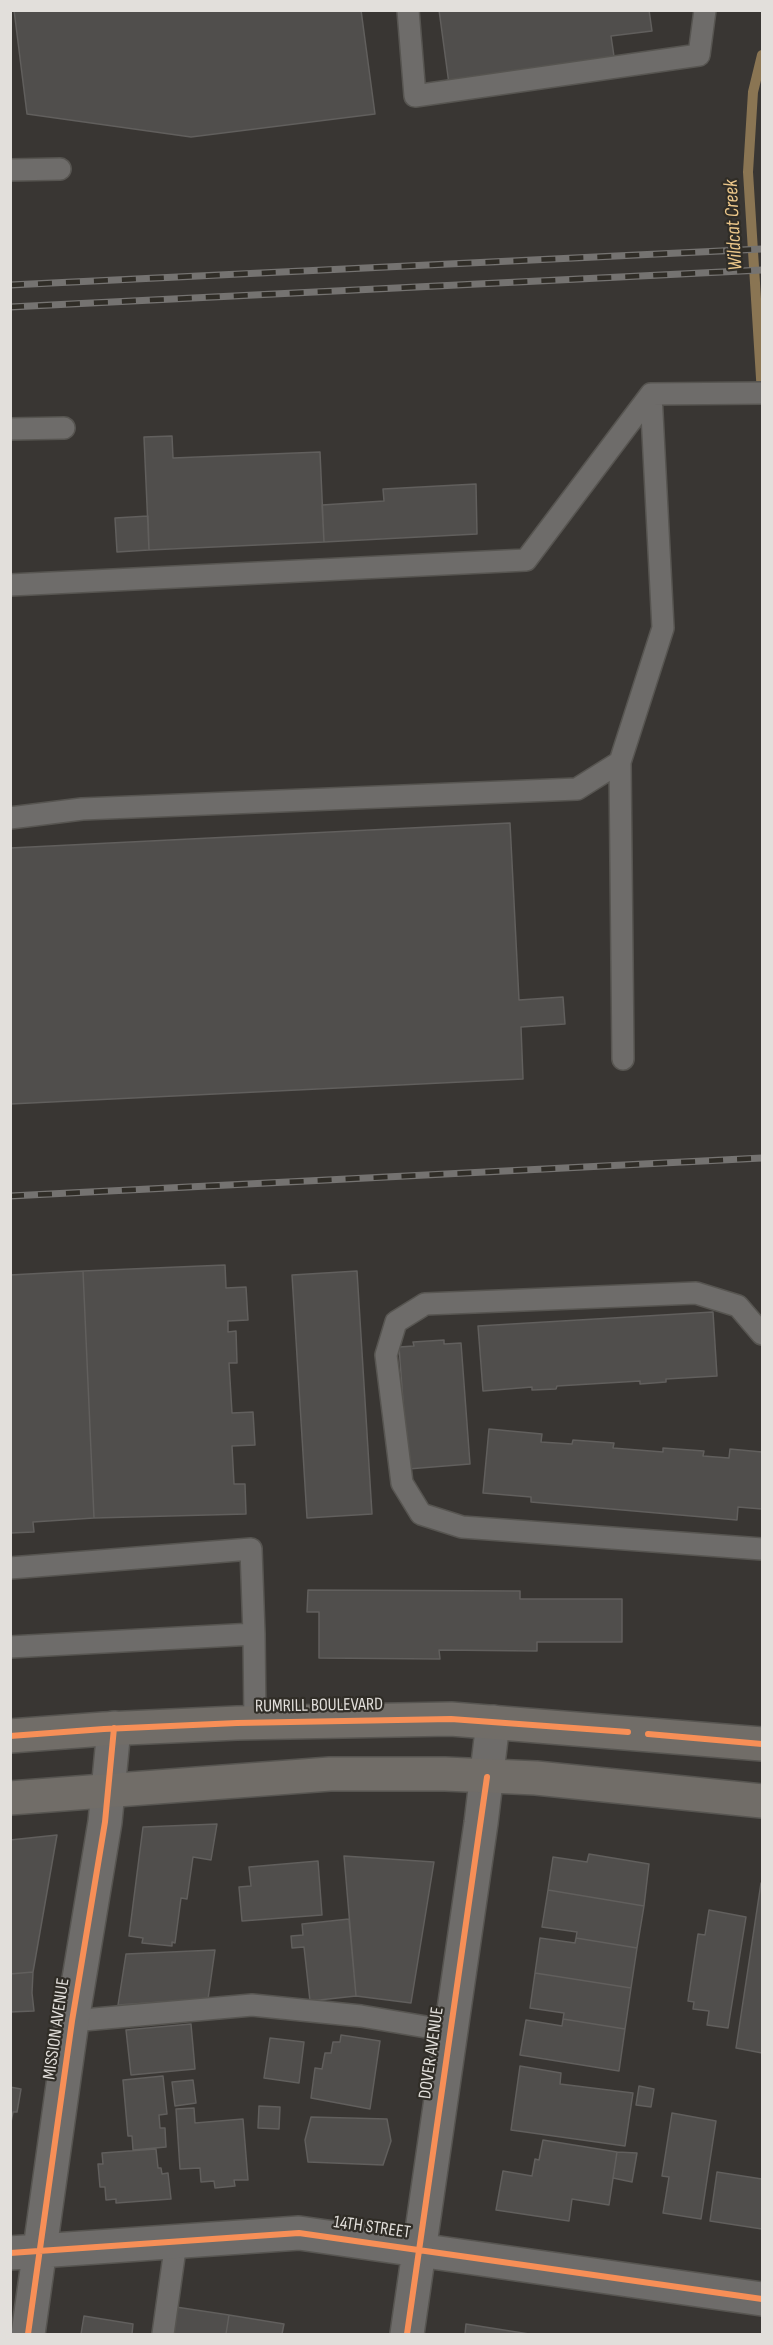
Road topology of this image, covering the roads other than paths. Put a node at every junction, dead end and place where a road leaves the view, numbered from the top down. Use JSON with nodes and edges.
{"nodes":[{"id":1,"x":408,"y":10,"type":"edge"},
{"id":2,"x":705,"y":10,"type":"edge"},
{"id":3,"x":10,"y":170,"type":"edge"},
{"id":4,"x":60,"y":170,"type":"dead end"},
{"id":5,"x":762,"y":393,"type":"edge"},
{"id":6,"x":651,"y":394,"type":"junction"},
{"id":7,"x":64,"y":428,"type":"dead end"},
{"id":8,"x":10,"y":429,"type":"edge"},
{"id":9,"x":10,"y":585,"type":"edge"},
{"id":10,"x":620,"y":762,"type":"junction"},
{"id":11,"x":10,"y":818,"type":"edge"},
{"id":12,"x":623,"y":1059,"type":"dead end"},
{"id":13,"x":762,"y":1334,"type":"edge"},
{"id":14,"x":762,"y":1549,"type":"edge"},
{"id":15,"x":10,"y":1568,"type":"edge"},
{"id":16,"x":254,"y":1634,"type":"junction"},
{"id":17,"x":10,"y":1647,"type":"edge"},
{"id":18,"x":255,"y":1722,"type":"junction"},
{"id":19,"x":493,"y":1722,"type":"junction"},
{"id":20,"x":114,"y":1728,"type":"junction"},
{"id":21,"x":10,"y":1736,"type":"edge"},
{"id":22,"x":762,"y":1744,"type":"edge"},
{"id":23,"x":487,"y":1777,"type":"junction"},
{"id":24,"x":107,"y":1790,"type":"junction"},
{"id":25,"x":10,"y":1798,"type":"edge"},
{"id":26,"x":762,"y":1801,"type":"edge"},
{"id":27,"x":72,"y":2021,"type":"junction"},
{"id":28,"x":450,"y":2031,"type":"junction"},
{"id":29,"x":176,"y":2242,"type":"junction"},
{"id":30,"x":418,"y":2250,"type":"junction"},
{"id":31,"x":26,"y":2252,"type":"edge"},
{"id":32,"x":762,"y":2299,"type":"edge"},
{"id":33,"x":28,"y":2334,"type":"edge"},
{"id":34,"x":163,"y":2334,"type":"edge"},
{"id":35,"x":406,"y":2334,"type":"edge"}],
"edges":[{"from":1,"to":2,"type":"lane"},
{"from":3,"to":4,"type":"lane"},
{"from":5,"to":6,"type":"lane"},
{"from":6,"to":9,"type":"lane"},
{"from":6,"to":10,"type":"lane"},
{"from":7,"to":8,"type":"lane"},
{"from":10,"to":11,"type":"lane"},
{"from":10,"to":12,"type":"lane"},
{"from":13,"to":14,"type":"lane"},
{"from":15,"to":16,"type":"lane"},
{"from":16,"to":17,"type":"lane"},
{"from":16,"to":18,"type":"lane"},
{"from":18,"to":19,"type":"main road","name":"RUMRILL BOULEVARD"},
{"from":18,"to":20,"type":"main road","name":"RUMRILL BOULEVARD"},
{"from":19,"to":22,"type":"main road","name":"RUMRILL BOULEVARD"},
{"from":19,"to":23,"type":"street","name":"DOVER AVENUE"},
{"from":20,"to":21,"type":"main road","name":"RUMRILL BOULEVARD"},
{"from":20,"to":24,"type":"street","name":"MISSION AVENUE"},
{"from":23,"to":24,"type":"main road"},
{"from":23,"to":26,"type":"main road"},
{"from":23,"to":28,"type":"street","name":"DOVER AVENUE"},
{"from":24,"to":25,"type":"main road"},
{"from":24,"to":27,"type":"street","name":"MISSION AVENUE"},
{"from":27,"to":28,"type":"lane"},
{"from":27,"to":31,"type":"street","name":"MISSION AVENUE"},
{"from":28,"to":30,"type":"street","name":"DOVER AVENUE"},
{"from":29,"to":30,"type":"street","name":"14TH STREET"},
{"from":29,"to":31,"type":"street","name":"14TH STREET"},
{"from":29,"to":34,"type":"lane"},
{"from":30,"to":32,"type":"street","name":"14TH STREET"},
{"from":30,"to":35,"type":"street","name":"DOVER AVENUE"},
{"from":31,"to":33,"type":"street","name":"MISSION AVENUE"}]}
